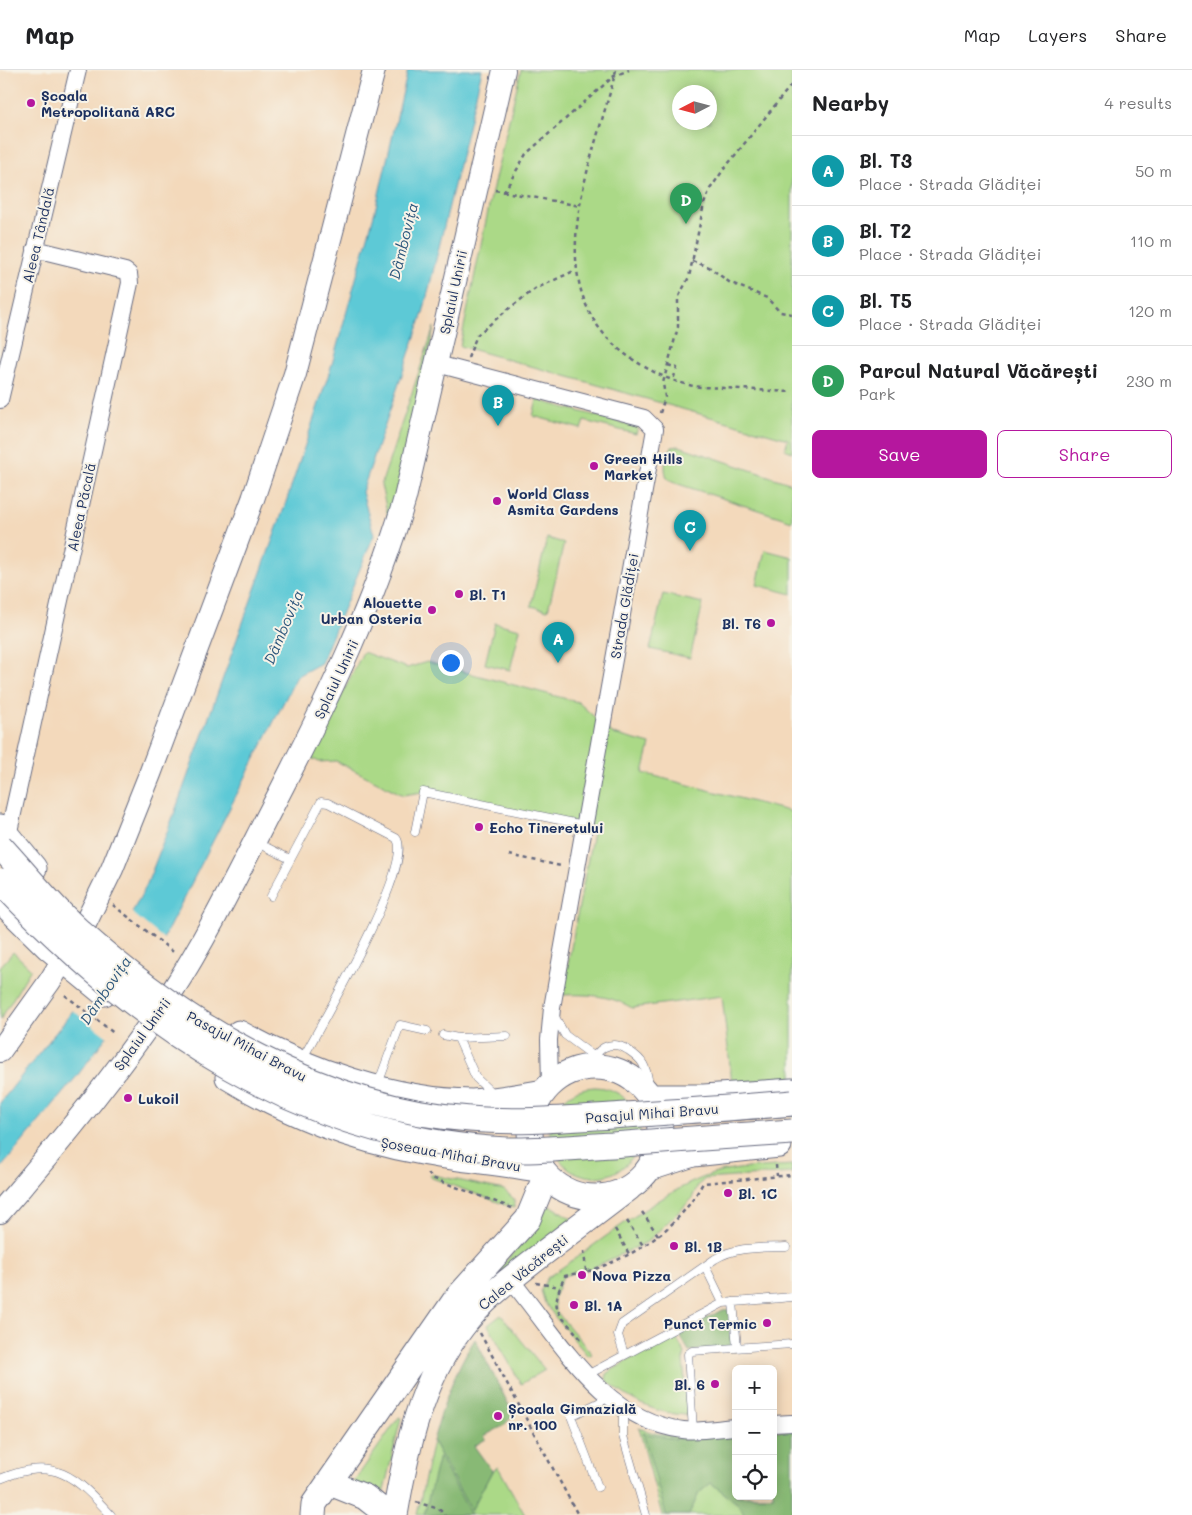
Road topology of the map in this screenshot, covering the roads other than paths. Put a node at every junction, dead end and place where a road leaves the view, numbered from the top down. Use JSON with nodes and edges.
{"nodes":[{"id":1,"x":78,"y":70,"type":"edge"},
{"id":2,"x":374,"y":70,"type":"edge"},
{"id":3,"x":504,"y":70,"type":"edge"},
{"id":4,"x":35,"y":250,"type":"junction"},
{"id":5,"x":437,"y":364,"type":"junction"},
{"id":6,"x":0,"y":400,"type":"edge"},
{"id":7,"x":584,"y":825,"type":"junction"},
{"id":8,"x":415,"y":832,"type":"dead end"},
{"id":9,"x":3,"y":836,"type":"edge"},
{"id":10,"x":254,"y":841,"type":"junction"},
{"id":11,"x":290,"y":859,"type":"junction"},
{"id":12,"x":0,"y":881,"type":"edge"},
{"id":13,"x":271,"y":896,"type":"dead end"},
{"id":14,"x":0,"y":900,"type":"edge"},
{"id":15,"x":94,"y":929,"type":"junction"},
{"id":16,"x":71,"y":967,"type":"junction"},
{"id":17,"x":172,"y":992,"type":"junction"},
{"id":18,"x":552,"y":1008,"type":"junction"},
{"id":19,"x":148,"y":1026,"type":"junction"},
{"id":20,"x":426,"y":1030,"type":"dead end"},
{"id":21,"x":443,"y":1035,"type":"dead end"},
{"id":22,"x":507,"y":1036,"type":"dead end"},
{"id":23,"x":458,"y":1038,"type":"junction"},
{"id":24,"x":0,"y":1051,"type":"edge"},
{"id":25,"x":301,"y":1062,"type":"junction"},
{"id":26,"x":598,"y":1064,"type":"junction"},
{"id":27,"x":377,"y":1087,"type":"junction"},
{"id":28,"x":547,"y":1088,"type":"junction"},
{"id":29,"x":792,"y":1091,"type":"edge"},
{"id":30,"x":650,"y":1097,"type":"junction"},
{"id":31,"x":499,"y":1100,"type":"junction"},
{"id":32,"x":792,"y":1103,"type":"edge"},
{"id":33,"x":792,"y":1132,"type":"edge"},
{"id":34,"x":792,"y":1144,"type":"edge"},
{"id":35,"x":650,"y":1168,"type":"junction"},
{"id":36,"x":544,"y":1172,"type":"junction"},
{"id":37,"x":629,"y":1188,"type":"junction"},
{"id":38,"x":0,"y":1212,"type":"edge"},
{"id":39,"x":786,"y":1247,"type":"dead end"},
{"id":40,"x":705,"y":1266,"type":"junction"},
{"id":41,"x":510,"y":1279,"type":"junction"},
{"id":42,"x":792,"y":1298,"type":"edge"},
{"id":43,"x":733,"y":1302,"type":"junction"},
{"id":44,"x":723,"y":1303,"type":"junction"},
{"id":45,"x":792,"y":1344,"type":"edge"},
{"id":46,"x":737,"y":1348,"type":"junction"},
{"id":47,"x":624,"y":1354,"type":"junction"},
{"id":48,"x":587,"y":1375,"type":"junction"},
{"id":49,"x":607,"y":1394,"type":"junction"},
{"id":50,"x":624,"y":1408,"type":"junction"},
{"id":51,"x":792,"y":1423,"type":"edge"},
{"id":52,"x":777,"y":1424,"type":"edge"},
{"id":53,"x":732,"y":1427,"type":"edge"},
{"id":54,"x":693,"y":1430,"type":"junction"},
{"id":55,"x":0,"y":1479,"type":"edge"},
{"id":56,"x":330,"y":1483,"type":"junction"},
{"id":57,"x":598,"y":1487,"type":"dead end"},
{"id":58,"x":402,"y":1508,"type":"edge"},
{"id":59,"x":311,"y":1511,"type":"edge"},
{"id":60,"x":111,"y":1515,"type":"edge"},
{"id":61,"x":388,"y":1515,"type":"edge"},
{"id":62,"x":646,"y":1515,"type":"edge"}],
"edges":[{"from":1,"to":4,"type":"street","name":"Aleea Tândală"},
{"from":2,"to":15,"type":"main road"},
{"from":3,"to":5,"type":"main road","name":"Splaiul Unirii"},
{"from":4,"to":6,"type":"street","name":"Aleea Tândală"},
{"from":4,"to":9,"type":"street","name":"Aleea Păcală"},
{"from":5,"to":7,"type":"street","name":"Strada Glădiței"},
{"from":5,"to":10,"type":"main road","name":"Splaiul Unirii"},
{"from":7,"to":8,"type":"lane"},
{"from":7,"to":18,"type":"street","name":"Strada Glădiței"},
{"from":9,"to":15,"type":"main road"},
{"from":9,"to":32,"type":"main road","name":"Pasajul Mihai Bravu","bridge":true},
{"from":10,"to":11,"type":"lane"},
{"from":10,"to":17,"type":"main road","name":"Splaiul Unirii"},
{"from":11,"to":13,"type":"lane"},
{"from":11,"to":25,"type":"lane"},
{"from":12,"to":33,"type":"main road","name":"Pasajul Mihai Bravu","bridge":true},
{"from":14,"to":16,"type":"main road"},
{"from":15,"to":16,"type":"main road"},
{"from":15,"to":17,"type":"main road"},
{"from":16,"to":19,"type":"main road","name":"Șoseaua Mihai Bravu"},
{"from":16,"to":24,"type":"main road"},
{"from":17,"to":19,"type":"main road","name":"Splaiul Unirii"},
{"from":17,"to":25,"type":"main road"},
{"from":18,"to":26,"type":"lane"},
{"from":18,"to":28,"type":"street","name":"Strada Glădiței"},
{"from":19,"to":36,"type":"main road","name":"Șoseaua Mihai Bravu"},
{"from":19,"to":38,"type":"main road","name":"Splaiul Unirii"},
{"from":20,"to":27,"type":"lane"},
{"from":21,"to":23,"type":"lane"},
{"from":22,"to":23,"type":"lane"},
{"from":23,"to":31,"type":"lane"},
{"from":25,"to":27,"type":"main road"},
{"from":26,"to":28,"type":"main road"},
{"from":26,"to":30,"type":"main road"},
{"from":27,"to":31,"type":"main road"},
{"from":28,"to":31,"type":"main road"},
{"from":28,"to":36,"type":"main road"},
{"from":29,"to":30,"type":"main road"},
{"from":30,"to":35,"type":"main road"},
{"from":34,"to":35,"type":"main road"},
{"from":35,"to":37,"type":"main road"},
{"from":36,"to":37,"type":"main road"},
{"from":36,"to":56,"type":"main road","name":"Calea Văcărești"},
{"from":37,"to":41,"type":"main road","name":"Calea Văcărești"},
{"from":39,"to":40,"type":"lane"},
{"from":40,"to":44,"type":"lane"},
{"from":40,"to":47,"type":"lane"},
{"from":41,"to":48,"type":"street"},
{"from":41,"to":58,"type":"main road","name":"Calea Văcărești"},
{"from":42,"to":43,"type":"lane"},
{"from":43,"to":44,"type":"lane"},
{"from":43,"to":46,"type":"lane"},
{"from":44,"to":47,"type":"lane"},
{"from":45,"to":46,"type":"lane"},
{"from":46,"to":54,"type":"lane"},
{"from":47,"to":48,"type":"lane"},
{"from":48,"to":49,"type":"street"},
{"from":49,"to":50,"type":"street"},
{"from":49,"to":57,"type":"lane"},
{"from":50,"to":54,"type":"street"},
{"from":50,"to":62,"type":"lane"},
{"from":51,"to":52,"type":"street"},
{"from":53,"to":54,"type":"street"},
{"from":55,"to":60,"type":"lane"},
{"from":56,"to":59,"type":"main road","name":"Calea Văcărești"},
{"from":56,"to":61,"type":"main road"}]}
